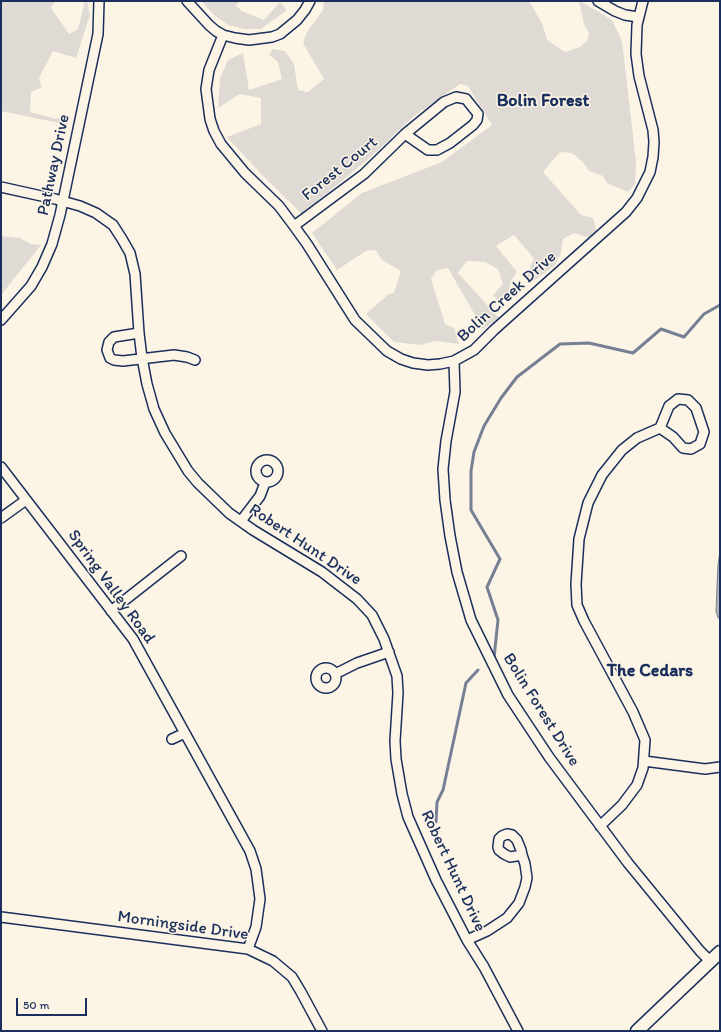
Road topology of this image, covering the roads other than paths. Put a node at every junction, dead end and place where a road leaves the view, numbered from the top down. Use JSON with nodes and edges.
{"nodes":[{"id":1,"x":99,"y":1,"type":"edge"},
{"id":2,"x":187,"y":1,"type":"edge"},
{"id":3,"x":310,"y":1,"type":"edge"},
{"id":4,"x":598,"y":1,"type":"edge"},
{"id":5,"x":643,"y":1,"type":"edge"},
{"id":6,"x":638,"y":17,"type":"junction"},
{"id":7,"x":223,"y":35,"type":"junction"},
{"id":8,"x":405,"y":134,"type":"junction"},
{"id":9,"x":1,"y":187,"type":"edge"},
{"id":10,"x":63,"y":201,"type":"junction"},
{"id":11,"x":294,"y":226,"type":"junction"},
{"id":12,"x":1,"y":320,"type":"edge"},
{"id":13,"x":139,"y":333,"type":"junction"},
{"id":14,"x":142,"y":358,"type":"junction"},
{"id":15,"x":195,"y":360,"type":"dead end"},
{"id":16,"x":454,"y":361,"type":"junction"},
{"id":17,"x":660,"y":428,"type":"junction"},
{"id":18,"x":1,"y":467,"type":"edge"},
{"id":19,"x":265,"y":483,"type":"dead end"},
{"id":20,"x":26,"y":500,"type":"junction"},
{"id":21,"x":1,"y":518,"type":"edge"},
{"id":22,"x":241,"y":521,"type":"junction"},
{"id":23,"x":181,"y":556,"type":"dead end"},
{"id":24,"x":111,"y":611,"type":"junction"},
{"id":25,"x":389,"y":652,"type":"junction"},
{"id":26,"x":335,"y":674,"type":"dead end"},
{"id":27,"x":185,"y":733,"type":"junction"},
{"id":28,"x":172,"y":740,"type":"dead end"},
{"id":29,"x":644,"y":761,"type":"junction"},
{"id":30,"x":720,"y":767,"type":"edge"},
{"id":31,"x":600,"y":826,"type":"junction"},
{"id":32,"x":522,"y":855,"type":"dead end"},
{"id":33,"x":1,"y":917,"type":"edge"},
{"id":34,"x":467,"y":940,"type":"junction"},
{"id":35,"x":248,"y":949,"type":"junction"},
{"id":36,"x":720,"y":952,"type":"edge"},
{"id":37,"x":710,"y":961,"type":"junction"},
{"id":38,"x":322,"y":1031,"type":"edge"},
{"id":39,"x":518,"y":1031,"type":"edge"},
{"id":40,"x":637,"y":1031,"type":"edge"}],
"edges":[{"from":1,"to":10,"type":"street","name":"Pathway Drive"},
{"from":2,"to":7,"type":"street"},
{"from":3,"to":7,"type":"street"},
{"from":4,"to":6,"type":"street"},
{"from":5,"to":6,"type":"street","name":"Bolin Creek Drive"},
{"from":6,"to":16,"type":"street","name":"Bolin Creek Drive"},
{"from":7,"to":11,"type":"street","name":"Bolin Creek Drive"},
{"from":8,"to":8,"type":"street","name":"Forest Court"},
{"from":8,"to":11,"type":"street","name":"Forest Court"},
{"from":9,"to":10,"type":"street","name":"Robert Hunt Drive"},
{"from":10,"to":12,"type":"street","name":"Pathway Drive"},
{"from":10,"to":13,"type":"street","name":"Robert Hunt Drive"},
{"from":11,"to":16,"type":"street","name":"Bolin Creek Drive"},
{"from":13,"to":14,"type":"street","name":"Robert Hunt Drive"},
{"from":13,"to":14,"type":"street"},
{"from":14,"to":15,"type":"street"},
{"from":14,"to":22,"type":"street","name":"Robert Hunt Drive"},
{"from":16,"to":31,"type":"street","name":"Bolin Forest Drive"},
{"from":17,"to":17,"type":"street"},
{"from":17,"to":29,"type":"street"},
{"from":18,"to":20,"type":"street","name":"Spring Valley Road"},
{"from":19,"to":22,"type":"street"},
{"from":20,"to":21,"type":"street"},
{"from":20,"to":24,"type":"street","name":"Spring Valley Road"},
{"from":22,"to":25,"type":"street","name":"Robert Hunt Drive"},
{"from":23,"to":24,"type":"street"},
{"from":24,"to":27,"type":"street","name":"Spring Valley Road"},
{"from":25,"to":26,"type":"street"},
{"from":25,"to":34,"type":"street","name":"Robert Hunt Drive"},
{"from":27,"to":28,"type":"street"},
{"from":27,"to":35,"type":"street","name":"Spring Valley Road"},
{"from":29,"to":30,"type":"street"},
{"from":29,"to":31,"type":"street"},
{"from":31,"to":37,"type":"street","name":"Bolin Forest Drive"},
{"from":32,"to":34,"type":"street"},
{"from":33,"to":35,"type":"street","name":"Morningside Drive"},
{"from":34,"to":39,"type":"street","name":"Robert Hunt Drive"},
{"from":35,"to":38,"type":"street","name":"Morningside Drive"},
{"from":36,"to":37,"type":"main road"},
{"from":37,"to":40,"type":"main road"}]}
